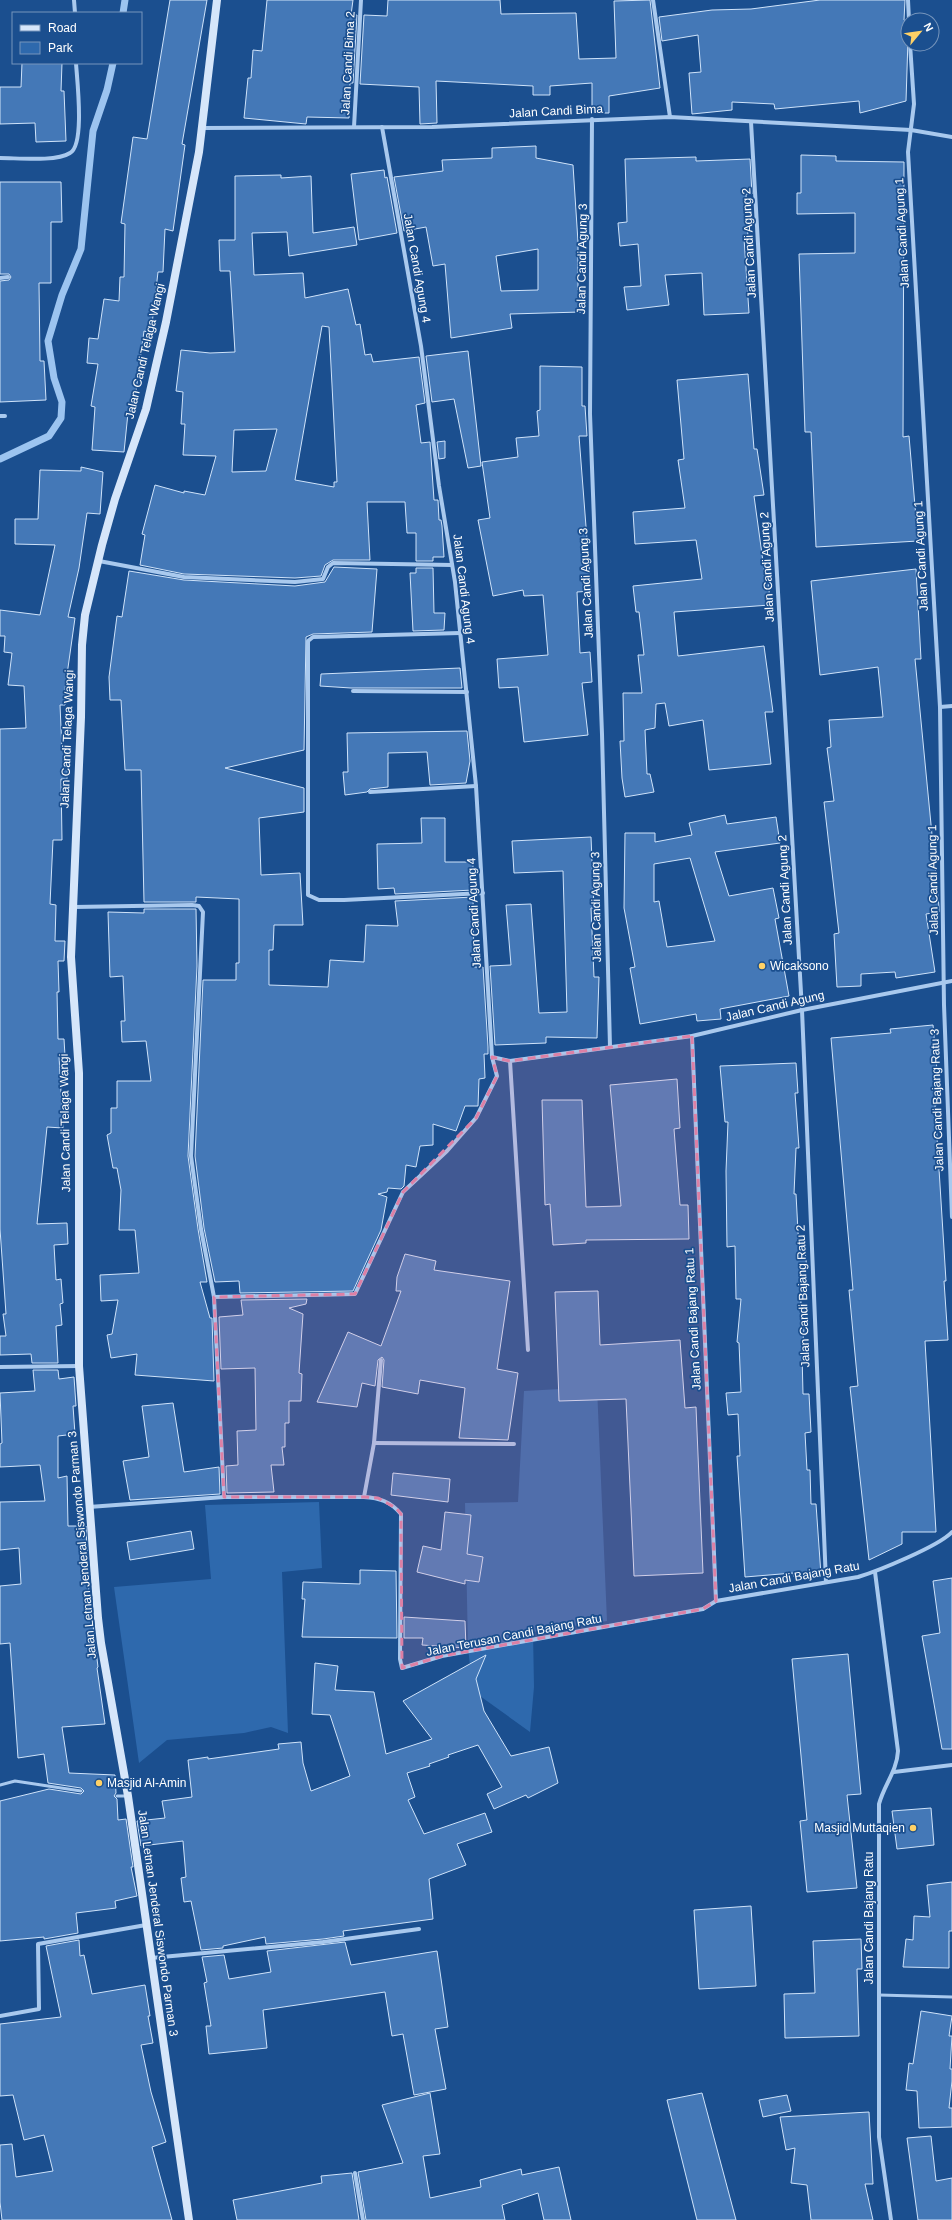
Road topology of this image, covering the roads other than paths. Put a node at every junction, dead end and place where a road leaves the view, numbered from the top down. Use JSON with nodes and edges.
{"nodes":[{"id":1,"x":74,"y":0,"type":"edge"},
{"id":2,"x":217,"y":0,"type":"edge"},
{"id":3,"x":361,"y":0,"type":"edge"},
{"id":4,"x":653,"y":0,"type":"edge"},
{"id":5,"x":908,"y":0,"type":"edge"},
{"id":6,"x":75,"y":12,"type":"edge"},
{"id":7,"x":909,"y":12,"type":"edge"},
{"id":8,"x":911,"y":52,"type":"edge"},
{"id":9,"x":76,"y":64,"type":"edge"},
{"id":10,"x":670,"y":117,"type":"junction"},
{"id":11,"x":592,"y":119,"type":"junction"},
{"id":12,"x":751,"y":122,"type":"junction"},
{"id":13,"x":354,"y":127,"type":"junction"},
{"id":14,"x":382,"y":127,"type":"junction"},
{"id":15,"x":202,"y":128,"type":"junction"},
{"id":16,"x":911,"y":130,"type":"junction"},
{"id":17,"x":952,"y":137,"type":"edge"},
{"id":18,"x":0,"y":158,"type":"edge"},
{"id":19,"x":0,"y":278,"type":"edge"},
{"id":20,"x":8,"y":278,"type":"dead end"},
{"id":21,"x":98,"y":562,"type":"junction"},
{"id":22,"x":452,"y":565,"type":"junction"},
{"id":23,"x":460,"y":633,"type":"junction"},
{"id":24,"x":353,"y":691,"type":"dead end"},
{"id":25,"x":467,"y":692,"type":"junction"},
{"id":26,"x":952,"y":706,"type":"edge"},
{"id":27,"x":940,"y":707,"type":"junction"},
{"id":28,"x":476,"y":786,"type":"junction"},
{"id":29,"x":370,"y":792,"type":"dead end"},
{"id":30,"x":483,"y":893,"type":"junction"},
{"id":31,"x":74,"y":907,"type":"junction"},
{"id":32,"x":952,"y":981,"type":"edge"},
{"id":33,"x":944,"y":983,"type":"junction"},
{"id":34,"x":802,"y":1010,"type":"junction"},
{"id":35,"x":692,"y":1036,"type":"junction"},
{"id":36,"x":610,"y":1047,"type":"junction"},
{"id":37,"x":492,"y":1057,"type":"junction"},
{"id":38,"x":510,"y":1061,"type":"junction"},
{"id":39,"x":952,"y":1217,"type":"edge"},
{"id":40,"x":214,"y":1297,"type":"junction"},
{"id":41,"x":528,"y":1350,"type":"dead end"},
{"id":42,"x":381,"y":1360,"type":"dead end"},
{"id":43,"x":79,"y":1366,"type":"junction"},
{"id":44,"x":0,"y":1367,"type":"edge"},
{"id":45,"x":374,"y":1443,"type":"junction"},
{"id":46,"x":514,"y":1444,"type":"dead end"},
{"id":47,"x":224,"y":1497,"type":"junction"},
{"id":48,"x":364,"y":1497,"type":"junction"},
{"id":49,"x":88,"y":1507,"type":"junction"},
{"id":50,"x":952,"y":1532,"type":"edge"},
{"id":51,"x":875,"y":1572,"type":"junction"},
{"id":52,"x":826,"y":1582,"type":"junction"},
{"id":53,"x":716,"y":1601,"type":"junction"},
{"id":54,"x":952,"y":1765,"type":"edge"},
{"id":55,"x":894,"y":1772,"type":"junction"},
{"id":56,"x":0,"y":1785,"type":"edge"},
{"id":57,"x":81,"y":1792,"type":"dead end"},
{"id":58,"x":117,"y":1796,"type":"dead end"},
{"id":59,"x":128,"y":1796,"type":"junction"},
{"id":60,"x":146,"y":1925,"type":"junction"},
{"id":61,"x":419,"y":1929,"type":"dead end"},
{"id":62,"x":151,"y":1958,"type":"junction"},
{"id":63,"x":879,"y":1995,"type":"junction"},
{"id":64,"x":952,"y":1997,"type":"edge"},
{"id":65,"x":0,"y":2016,"type":"edge"},
{"id":66,"x":355,"y":2173,"type":"dead end"},
{"id":67,"x":189,"y":2220,"type":"edge"},
{"id":68,"x":363,"y":2220,"type":"edge"},
{"id":69,"x":891,"y":2220,"type":"edge"}],
"edges":[{"from":1,"to":6,"type":"street"},
{"from":2,"to":15,"type":"street","name":"Jalan Candi Telaga Wangi"},
{"from":3,"to":13,"type":"street","name":"Jalan Candi Bima 2"},
{"from":4,"to":10,"type":"street"},
{"from":5,"to":7,"type":"street"},
{"from":8,"to":16,"type":"street","name":"Jalan Candi Agung 1"},
{"from":9,"to":18,"type":"street"},
{"from":10,"to":11,"type":"street","name":"Jalan Candi Bima"},
{"from":10,"to":12,"type":"street","name":"Jalan Candi Bima"},
{"from":11,"to":14,"type":"street","name":"Jalan Candi Bima"},
{"from":11,"to":36,"type":"street","name":"Jalan Candi Agung 3"},
{"from":12,"to":16,"type":"street","name":"Jalan Candi Bima"},
{"from":12,"to":34,"type":"street","name":"Jalan Candi Agung 2"},
{"from":13,"to":14,"type":"street","name":"Jalan Candi Bima"},
{"from":13,"to":15,"type":"street","name":"Jalan Candi Bima"},
{"from":14,"to":22,"type":"street","name":"Jalan Candi Agung 4"},
{"from":15,"to":21,"type":"street","name":"Jalan Candi Telaga Wangi"},
{"from":16,"to":17,"type":"street","name":"Jalan Candi Bima"},
{"from":16,"to":27,"type":"street","name":"Jalan Candi Agung 1"},
{"from":19,"to":20,"type":"street"},
{"from":21,"to":22,"type":"street"},
{"from":21,"to":31,"type":"street","name":"Jalan Candi Telaga Wangi"},
{"from":22,"to":23,"type":"street","name":"Jalan Candi Agung 4"},
{"from":23,"to":25,"type":"street","name":"Jalan Candi Agung 4"},
{"from":23,"to":30,"type":"street"},
{"from":24,"to":25,"type":"street"},
{"from":25,"to":28,"type":"street","name":"Jalan Candi Agung 4"},
{"from":26,"to":27,"type":"street"},
{"from":27,"to":33,"type":"street","name":"Jalan Candi Agung 1"},
{"from":28,"to":29,"type":"street"},
{"from":28,"to":30,"type":"street","name":"Jalan Candi Agung 4"},
{"from":30,"to":37,"type":"street","name":"Jalan Candi Agung 4"},
{"from":31,"to":40,"type":"street"},
{"from":31,"to":43,"type":"street","name":"Jalan Candi Telaga Wangi"},
{"from":32,"to":33,"type":"street","name":"Jalan Candi Agung"},
{"from":33,"to":34,"type":"street","name":"Jalan Candi Agung"},
{"from":33,"to":39,"type":"street","name":"Jalan Candi Bajang Ratu 3"},
{"from":34,"to":35,"type":"street","name":"Jalan Candi Agung"},
{"from":34,"to":52,"type":"street","name":"Jalan Candi Bajang Ratu 2"},
{"from":35,"to":36,"type":"street","name":"Jalan Candi Agung"},
{"from":35,"to":53,"type":"street","name":"Jalan Candi Bajang Ratu 1"},
{"from":36,"to":38,"type":"street","name":"Jalan Candi Agung"},
{"from":37,"to":38,"type":"street"},
{"from":37,"to":40,"type":"street","name":"Jalan Candi Agung 4"},
{"from":38,"to":41,"type":"street"},
{"from":40,"to":47,"type":"street"},
{"from":42,"to":45,"type":"street"},
{"from":43,"to":44,"type":"street"},
{"from":43,"to":49,"type":"street","name":"Jalan Letnan Jenderal Siswondo Parman 3"},
{"from":45,"to":46,"type":"street"},
{"from":45,"to":48,"type":"street"},
{"from":47,"to":48,"type":"street","name":"Jalan Terusan Candi Bajang Ratu"},
{"from":47,"to":49,"type":"street","name":"Jalan Terusan Candi Bajang Ratu"},
{"from":48,"to":53,"type":"street","name":"Jalan Terusan Candi Bajang Ratu"},
{"from":49,"to":59,"type":"street","name":"Jalan Letnan Jenderal Siswondo Parman 3"},
{"from":50,"to":51,"type":"street","name":"Jalan Candi Bajang Ratu"},
{"from":51,"to":52,"type":"street","name":"Jalan Candi Bajang Ratu"},
{"from":51,"to":55,"type":"street","name":"Jalan Candi Bajang Ratu"},
{"from":52,"to":53,"type":"street","name":"Jalan Candi Bajang Ratu"},
{"from":54,"to":55,"type":"street"},
{"from":55,"to":63,"type":"street","name":"Jalan Candi Bajang Ratu"},
{"from":56,"to":57,"type":"lane"},
{"from":58,"to":59,"type":"lane"},
{"from":59,"to":60,"type":"street","name":"Jalan Letnan Jenderal Siswondo Parman 3"},
{"from":60,"to":62,"type":"street","name":"Jalan Letnan Jenderal Siswondo Parman 3"},
{"from":60,"to":65,"type":"street"},
{"from":61,"to":62,"type":"street"},
{"from":62,"to":67,"type":"street","name":"Jalan Letnan Jenderal Siswondo Parman 3"},
{"from":63,"to":64,"type":"lane"},
{"from":63,"to":69,"type":"street","name":"Jalan Candi Bajang Ratu"},
{"from":66,"to":68,"type":"street"}]}
